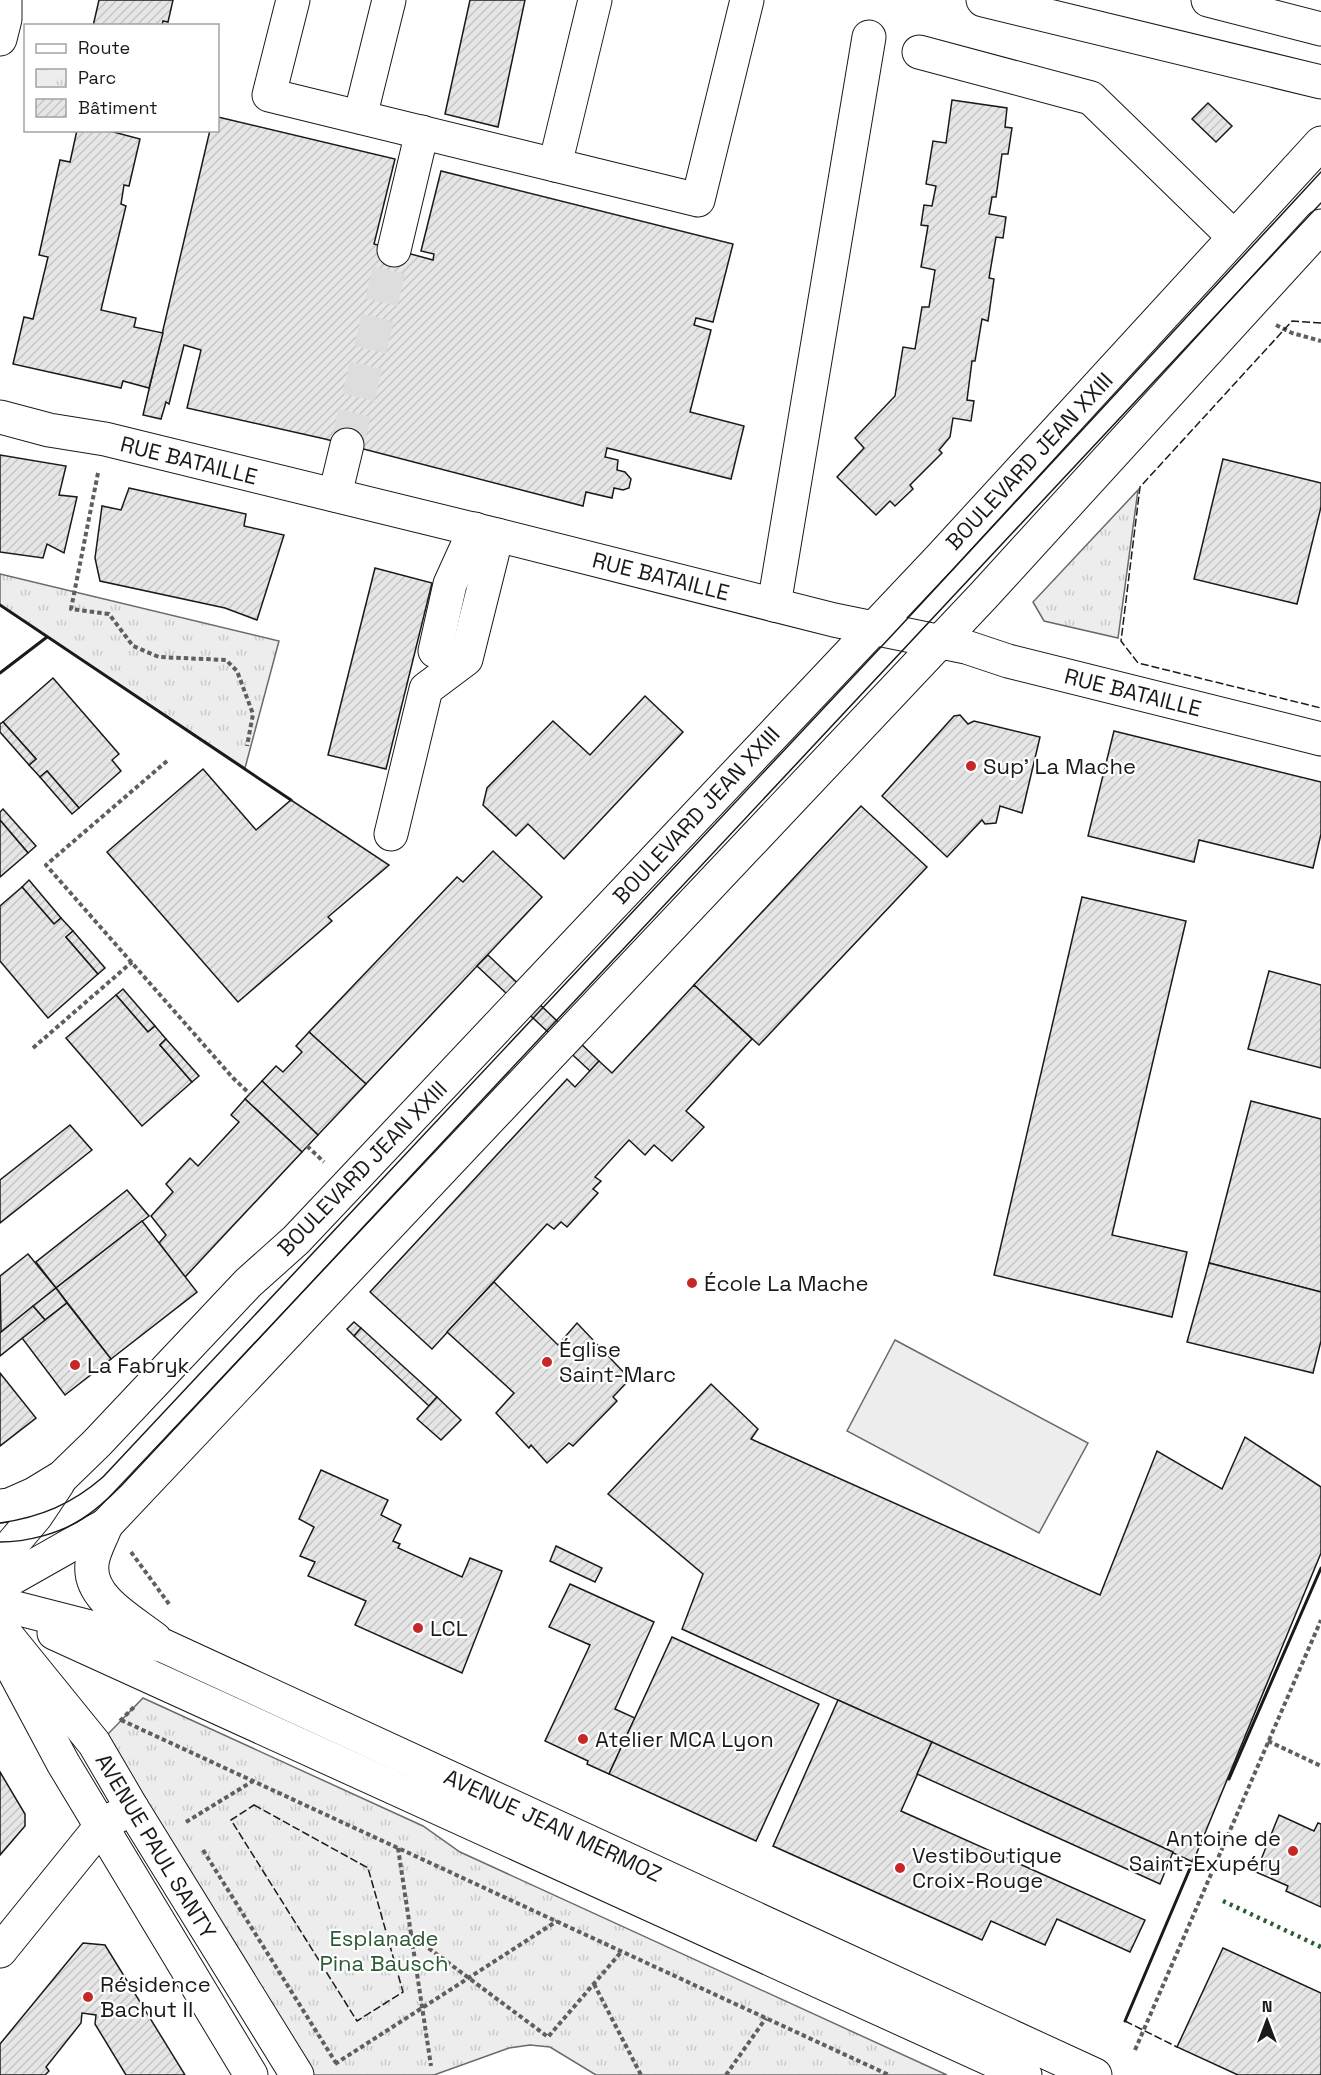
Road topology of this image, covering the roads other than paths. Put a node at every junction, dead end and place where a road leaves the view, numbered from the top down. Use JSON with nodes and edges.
{"nodes":[{"id":1,"x":5,"y":0,"type":"edge"},
{"id":2,"x":293,"y":0,"type":"edge"},
{"id":3,"x":389,"y":0,"type":"edge"},
{"id":4,"x":595,"y":0,"type":"edge"},
{"id":5,"x":747,"y":0,"type":"edge"},
{"id":6,"x":983,"y":0,"type":"edge"},
{"id":7,"x":1208,"y":0,"type":"edge"},
{"id":8,"x":1321,"y":29,"type":"edge"},
{"id":9,"x":869,"y":37,"type":"dead end"},
{"id":10,"x":0,"y":39,"type":"edge"},
{"id":11,"x":919,"y":52,"type":"dead end"},
{"id":12,"x":1321,"y":82,"type":"edge"},
{"id":13,"x":360,"y":117,"type":"junction"},
{"id":14,"x":422,"y":132,"type":"junction"},
{"id":15,"x":1321,"y":143,"type":"edge"},
{"id":16,"x":555,"y":165,"type":"junction"},
{"id":17,"x":1319,"y":231,"type":"edge"},
{"id":18,"x":1234,"y":237,"type":"junction"},
{"id":19,"x":394,"y":249,"type":"tunnel mouth"},
{"id":20,"x":0,"y":417,"type":"edge"},
{"id":21,"x":347,"y":445,"type":"tunnel mouth"},
{"id":22,"x":335,"y":495,"type":"junction"},
{"id":23,"x":486,"y":532,"type":"junction"},
{"id":24,"x":774,"y":605,"type":"junction"},
{"id":25,"x":874,"y":628,"type":"junction"},
{"id":26,"x":939,"y":643,"type":"junction"},
{"id":27,"x":435,"y":651,"type":"dead end"},
{"id":28,"x":1321,"y":739,"type":"edge"},
{"id":29,"x":391,"y":834,"type":"dead end"},
{"id":30,"x":62,"y":1477,"type":"junction"},
{"id":31,"x":0,"y":1506,"type":"edge"},
{"id":32,"x":106,"y":1525,"type":"junction"},
{"id":33,"x":0,"y":1563,"type":"edge"},
{"id":34,"x":0,"y":1585,"type":"edge"},
{"id":35,"x":0,"y":1604,"type":"edge"},
{"id":36,"x":0,"y":1609,"type":"edge"},
{"id":37,"x":0,"y":1627,"type":"edge"},
{"id":38,"x":0,"y":1644,"type":"edge"},
{"id":39,"x":164,"y":1646,"type":"junction"},
{"id":40,"x":132,"y":1808,"type":"junction"},
{"id":41,"x":102,"y":1825,"type":"junction"},
{"id":42,"x":0,"y":1951,"type":"edge"},
{"id":43,"x":251,"y":2075,"type":"edge"},
{"id":44,"x":297,"y":2075,"type":"edge"},
{"id":45,"x":1025,"y":2075,"type":"edge"},
{"id":46,"x":1095,"y":2075,"type":"edge"}],
"edges":[{"from":1,"to":10,"type":"main road"},
{"from":2,"to":13,"type":"main road"},
{"from":3,"to":13,"type":"main road"},
{"from":4,"to":16,"type":"main road"},
{"from":5,"to":16,"type":"main road"},
{"from":6,"to":12,"type":"main road"},
{"from":7,"to":8,"type":"main road"},
{"from":9,"to":24,"type":"main road"},
{"from":11,"to":18,"type":"main road"},
{"from":13,"to":14,"type":"main road"},
{"from":14,"to":16,"type":"main road"},
{"from":14,"to":19,"type":"main road"},
{"from":15,"to":18,"type":"main road","name":"BOULEVARD JEAN XXIII"},
{"from":17,"to":26,"type":"main road"},
{"from":18,"to":25,"type":"main road","name":"BOULEVARD JEAN XXIII"},
{"from":20,"to":22,"type":"main road","name":"RUE BATAILLE"},
{"from":21,"to":22,"type":"main road"},
{"from":22,"to":23,"type":"main road","name":"RUE BATAILLE"},
{"from":23,"to":24,"type":"main road","name":"RUE BATAILLE"},
{"from":23,"to":27,"type":"main road"},
{"from":23,"to":29,"type":"main road"},
{"from":24,"to":25,"type":"main road","name":"RUE BATAILLE"},
{"from":25,"to":26,"type":"main road","name":"RUE BATAILLE"},
{"from":25,"to":30,"type":"main road","name":"BOULEVARD JEAN XXIII"},
{"from":26,"to":28,"type":"main road","name":"RUE BATAILLE"},
{"from":26,"to":32,"type":"main road"},
{"from":30,"to":31,"type":"main road","name":"BOULEVARD JEAN XXIII"},
{"from":30,"to":33,"type":"main road","name":"BOULEVARD JEAN XXIII"},
{"from":32,"to":34,"type":"main road"},
{"from":32,"to":39,"type":"main road"},
{"from":35,"to":39,"type":"main road","name":"AVENUE JEAN MERMOZ"},
{"from":36,"to":45,"type":"main road","name":"AVENUE JEAN MERMOZ"},
{"from":37,"to":40,"type":"main road","name":"AVENUE PAUL SANTY"},
{"from":38,"to":41,"type":"main road","name":"AVENUE PAUL SANTY"},
{"from":39,"to":46,"type":"main road","name":"AVENUE JEAN MERMOZ"},
{"from":40,"to":41,"type":"main road"},
{"from":40,"to":44,"type":"main road","name":"AVENUE PAUL SANTY"},
{"from":41,"to":42,"type":"main road"},
{"from":41,"to":43,"type":"main road","name":"AVENUE PAUL SANTY"}]}
